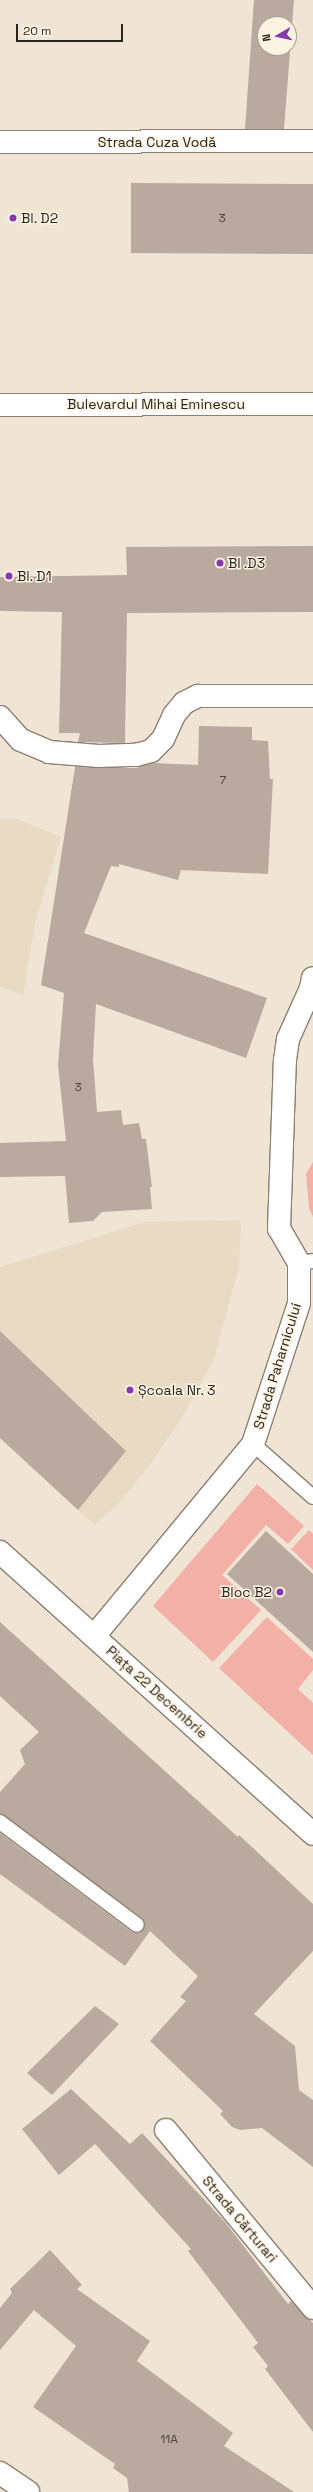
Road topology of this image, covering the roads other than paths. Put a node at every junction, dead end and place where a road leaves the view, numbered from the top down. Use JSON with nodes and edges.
{"nodes":[{"id":1,"x":313,"y":141,"type":"edge"},
{"id":2,"x":0,"y":142,"type":"edge"},
{"id":3,"x":0,"y":404,"type":"edge"},
{"id":4,"x":313,"y":404,"type":"edge"},
{"id":5,"x":313,"y":696,"type":"edge"},
{"id":6,"x":0,"y":717,"type":"edge"},
{"id":7,"x":313,"y":978,"type":"edge"},
{"id":8,"x":306,"y":1262,"type":"edge"},
{"id":9,"x":253,"y":1444,"type":"junction"},
{"id":10,"x":313,"y":1497,"type":"edge"},
{"id":11,"x":0,"y":1552,"type":"edge"},
{"id":12,"x":95,"y":1635,"type":"junction"},
{"id":13,"x":0,"y":1822,"type":"edge"},
{"id":14,"x":313,"y":1834,"type":"edge"},
{"id":15,"x":137,"y":1925,"type":"dead end"},
{"id":16,"x":166,"y":2130,"type":"dead end"},
{"id":17,"x":313,"y":2308,"type":"edge"},
{"id":18,"x":0,"y":2473,"type":"edge"},
{"id":19,"x":28,"y":2492,"type":"edge"}],
"edges":[{"from":1,"to":2,"type":"street","name":"Strada Cuza Vodă"},
{"from":3,"to":4,"type":"street","name":"Bulevardul Mihai Eminescu"},
{"from":5,"to":6,"type":"street"},
{"from":7,"to":8,"type":"street","name":"Strada Paharnicului"},
{"from":8,"to":9,"type":"street","name":"Strada Paharnicului"},
{"from":9,"to":10,"type":"lane"},
{"from":9,"to":12,"type":"street","name":"Strada Paharnicului"},
{"from":11,"to":12,"type":"street","name":"Piața 22 Decembrie"},
{"from":12,"to":14,"type":"street","name":"Piața 22 Decembrie"},
{"from":13,"to":15,"type":"lane"},
{"from":16,"to":17,"type":"street","name":"Strada Cărturari"},
{"from":18,"to":19,"type":"street"}]}
